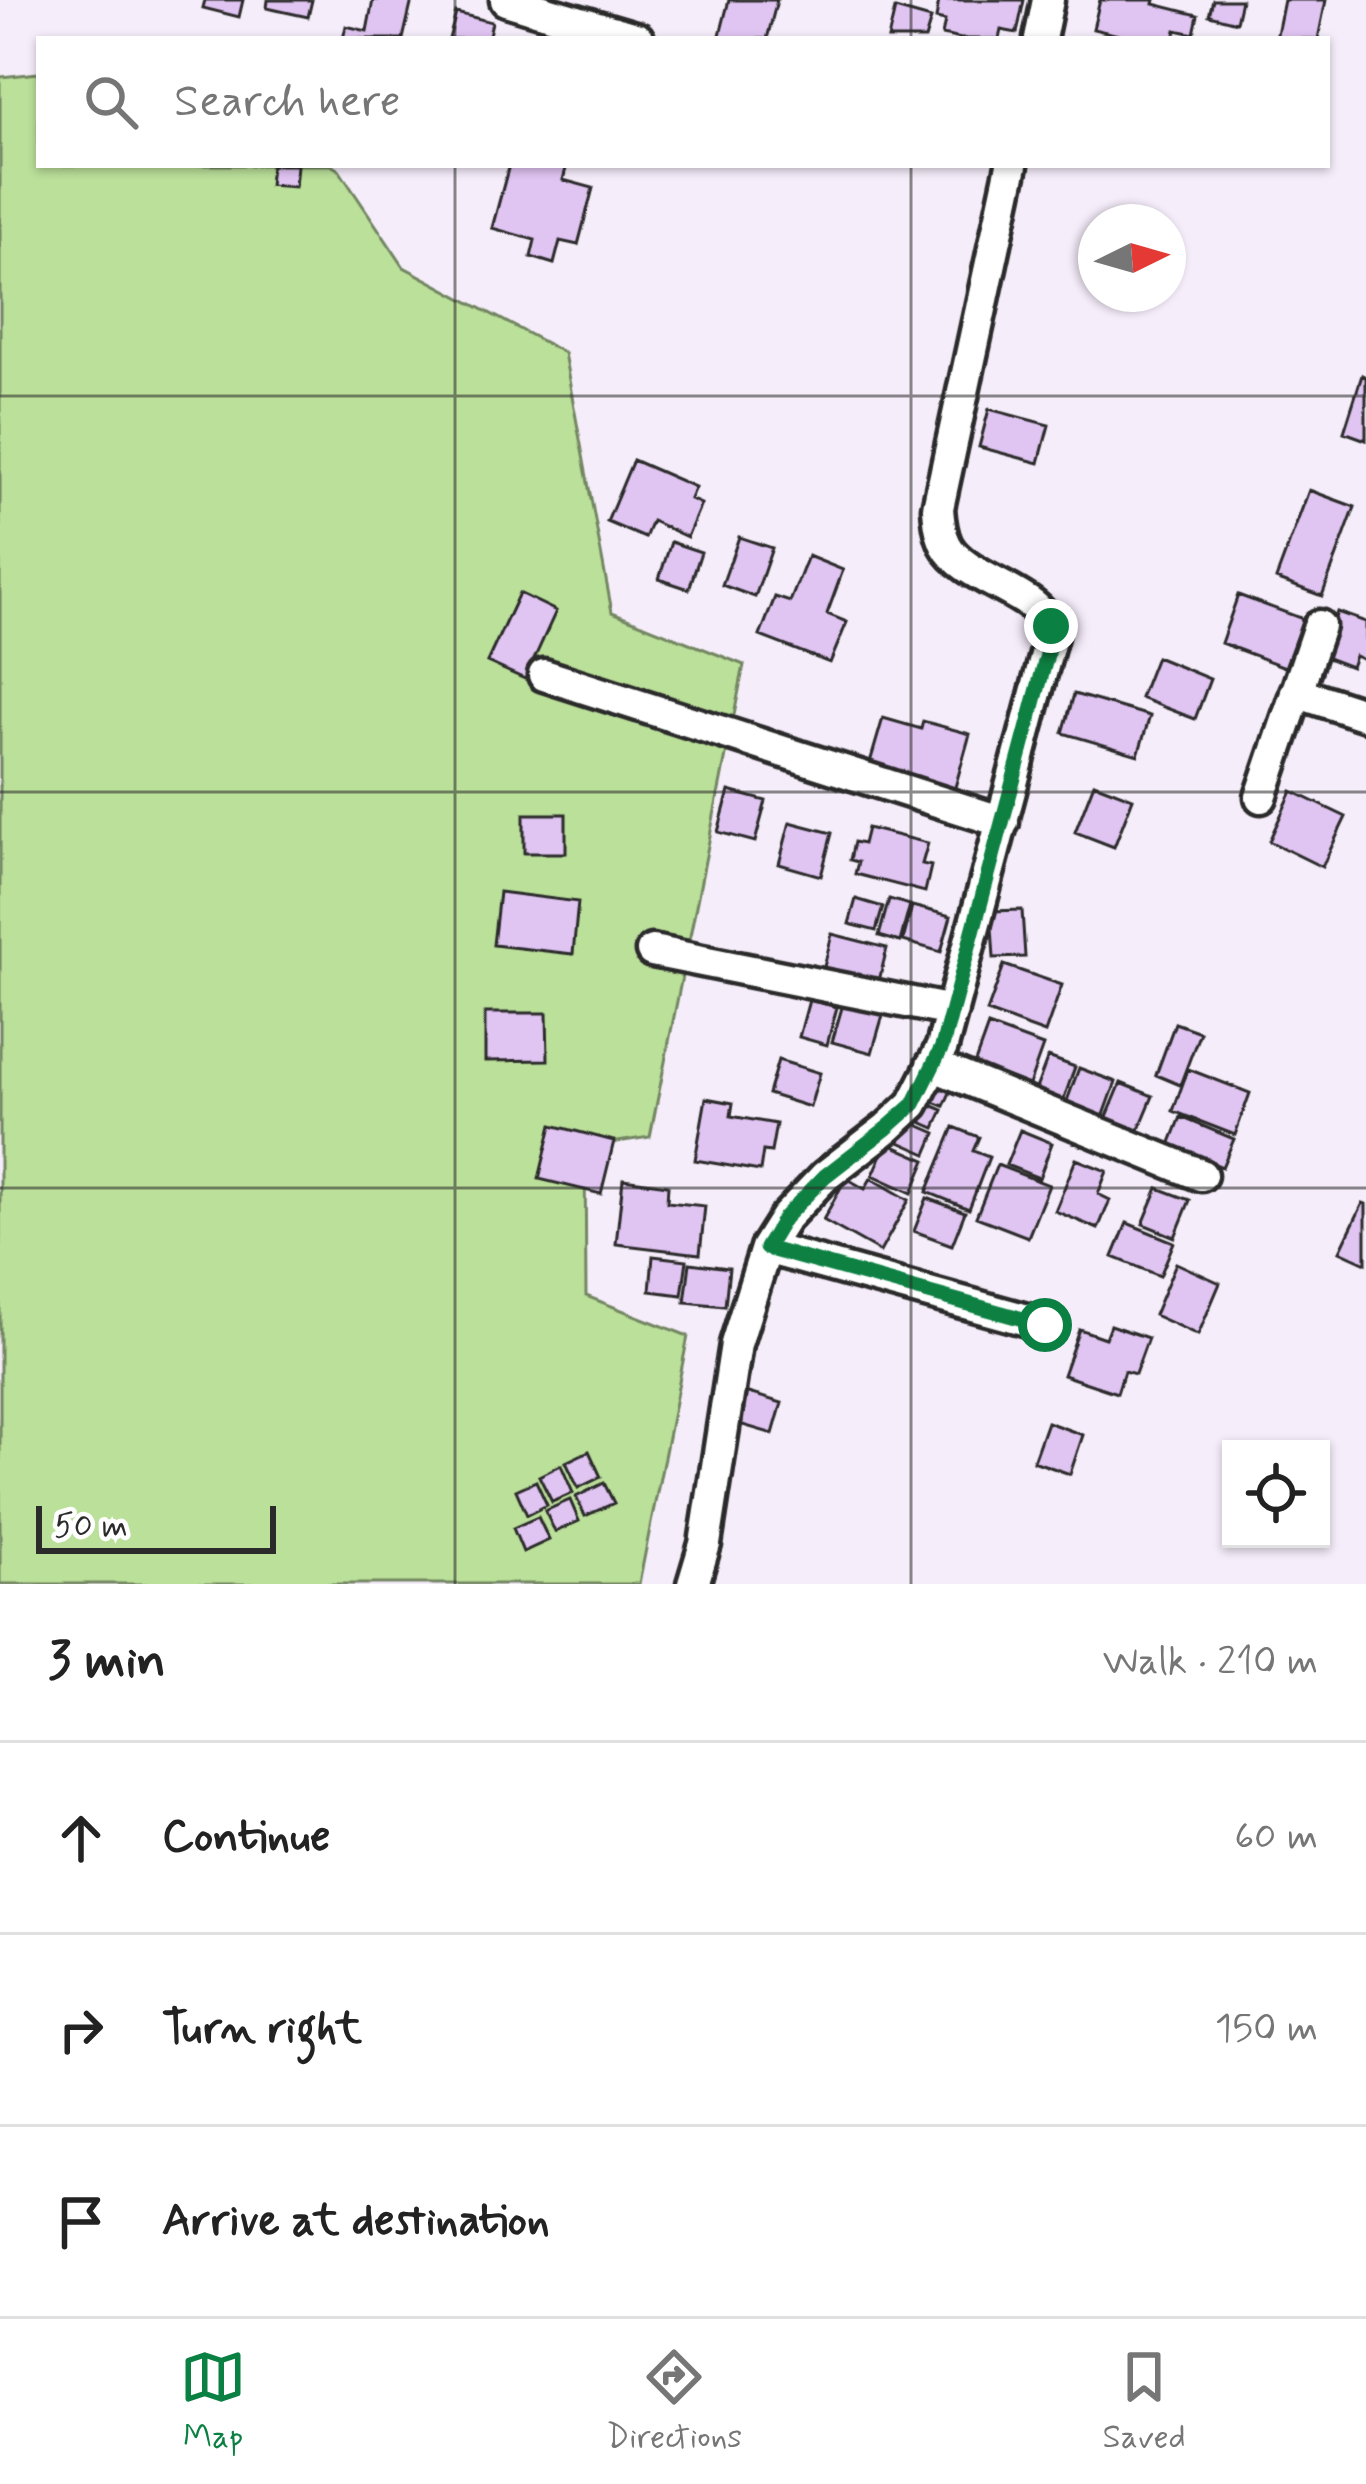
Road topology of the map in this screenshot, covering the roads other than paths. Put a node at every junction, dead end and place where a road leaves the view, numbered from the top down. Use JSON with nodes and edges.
{"nodes":[{"id":1,"x":506,"y":0,"type":"edge"},
{"id":2,"x":1048,"y":0,"type":"edge"},
{"id":3,"x":628,"y":36,"type":"edge"},
{"id":4,"x":1041,"y":36,"type":"edge"},
{"id":5,"x":1011,"y":168,"type":"edge"},
{"id":6,"x":1318,"y":626,"type":"dead end"},
{"id":7,"x":544,"y":675,"type":"dead end"},
{"id":8,"x":1296,"y":692,"type":"junction"},
{"id":9,"x":1366,"y":715,"type":"edge"},
{"id":10,"x":1261,"y":797,"type":"dead end"},
{"id":11,"x":1003,"y":821,"type":"junction"},
{"id":12,"x":652,"y":952,"type":"dead end"},
{"id":13,"x":952,"y":1011,"type":"junction"},
{"id":14,"x":932,"y":1065,"type":"junction"},
{"id":15,"x":1202,"y":1175,"type":"dead end"},
{"id":16,"x":766,"y":1248,"type":"junction"},
{"id":17,"x":1045,"y":1325,"type":"dead end"},
{"id":18,"x":693,"y":1584,"type":"edge"}],
"edges":[{"from":1,"to":3,"type":"street"},
{"from":2,"to":4,"type":"street"},
{"from":5,"to":11,"type":"street"},
{"from":6,"to":8,"type":"street"},
{"from":7,"to":11,"type":"street"},
{"from":8,"to":9,"type":"street"},
{"from":8,"to":10,"type":"street"},
{"from":11,"to":13,"type":"street"},
{"from":12,"to":13,"type":"street"},
{"from":13,"to":14,"type":"street"},
{"from":14,"to":15,"type":"street"},
{"from":14,"to":16,"type":"street"},
{"from":16,"to":17,"type":"street"},
{"from":16,"to":18,"type":"street"}]}
